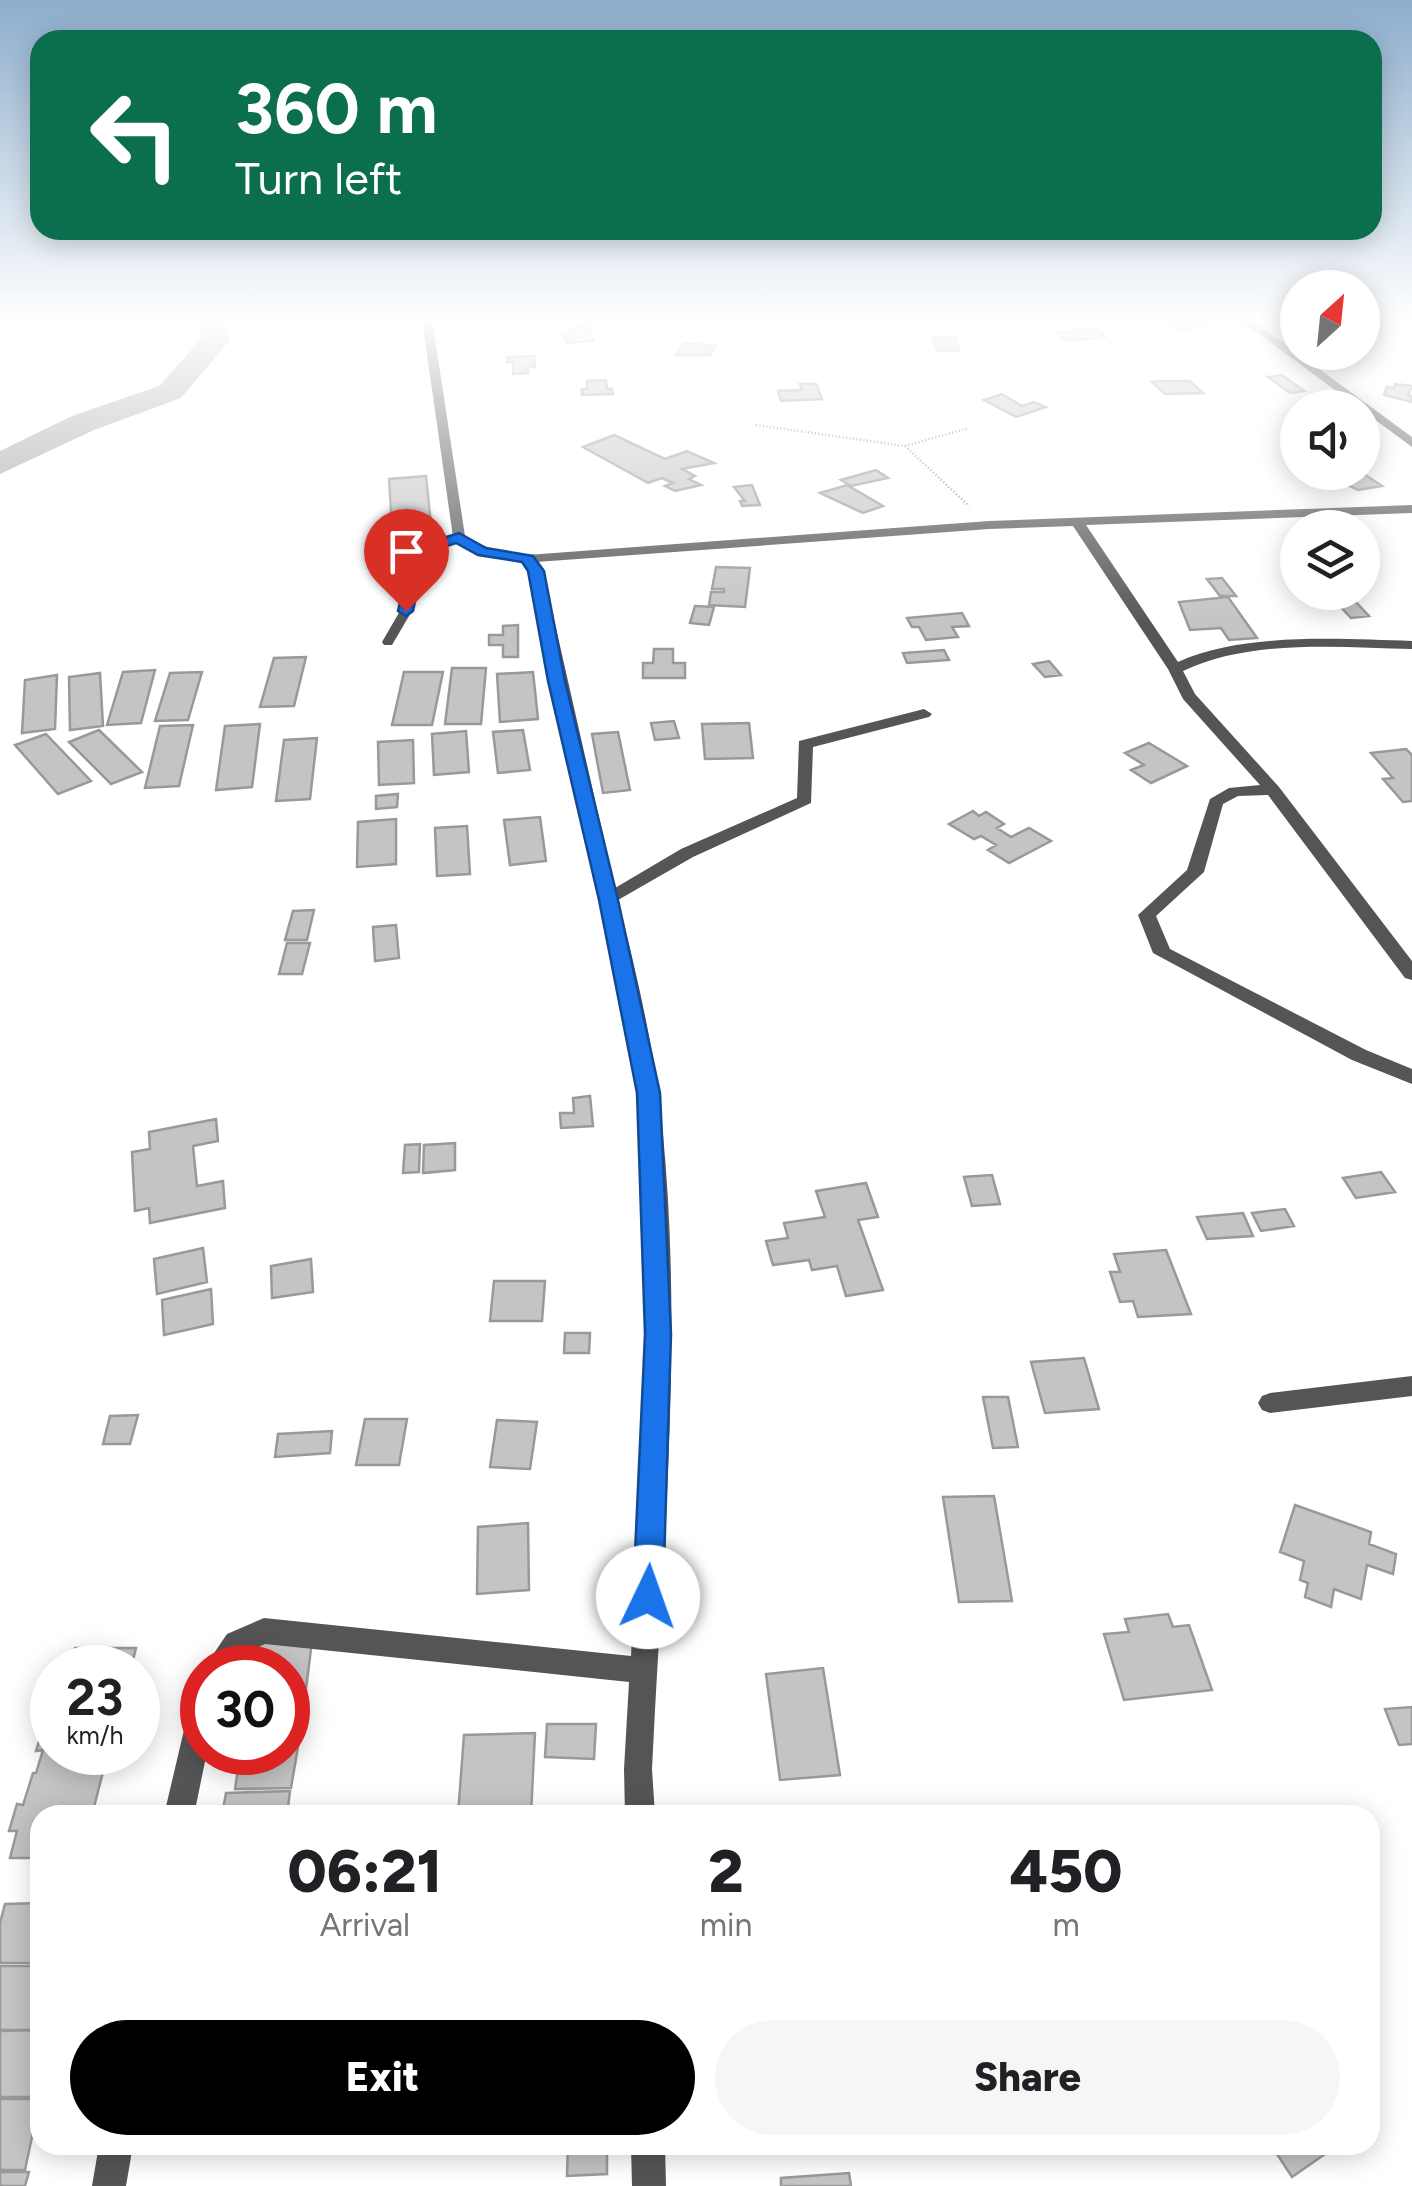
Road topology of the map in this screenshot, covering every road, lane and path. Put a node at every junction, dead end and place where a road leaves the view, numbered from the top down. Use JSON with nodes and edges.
{"nodes":[{"id":1,"x":441,"y":421,"type":"edge"},
{"id":2,"x":1382,"y":421,"type":"edge"},
{"id":3,"x":756,"y":425,"type":"dead end"},
{"id":4,"x":969,"y":428,"type":"dead end"},
{"id":5,"x":1412,"y":443,"type":"edge"},
{"id":6,"x":905,"y":446,"type":"junction"},
{"id":7,"x":1412,"y":509,"type":"edge"},
{"id":8,"x":1077,"y":522,"type":"junction"},
{"id":9,"x":989,"y":525,"type":"junction"},
{"id":10,"x":459,"y":538,"type":"junction"},
{"id":11,"x":527,"y":559,"type":"junction"},
{"id":12,"x":388,"y":642,"type":"dead end"},
{"id":13,"x":1412,"y":644,"type":"edge"},
{"id":14,"x":1175,"y":669,"type":"junction"},
{"id":15,"x":924,"y":714,"type":"dead end"},
{"id":16,"x":1272,"y":790,"type":"junction"},
{"id":17,"x":608,"y":900,"type":"junction"},
{"id":18,"x":1412,"y":974,"type":"edge"},
{"id":19,"x":1412,"y":1077,"type":"edge"},
{"id":20,"x":1412,"y":1386,"type":"edge"},
{"id":21,"x":1270,"y":1402,"type":"dead end"},
{"id":22,"x":235,"y":1645,"type":"edge"},
{"id":23,"x":643,"y":1670,"type":"junction"},
{"id":24,"x":188,"y":1775,"type":"edge"},
{"id":25,"x":181,"y":1805,"type":"edge"},
{"id":26,"x":640,"y":1805,"type":"edge"},
{"id":27,"x":114,"y":2155,"type":"edge"},
{"id":28,"x":648,"y":2155,"type":"edge"},
{"id":29,"x":109,"y":2186,"type":"edge"},
{"id":30,"x":649,"y":2186,"type":"edge"}],
"edges":[{"from":1,"to":10,"type":"street"},
{"from":2,"to":5,"type":"street"},
{"from":3,"to":6,"type":"path"},
{"from":4,"to":6,"type":"path"},
{"from":6,"to":9,"type":"path"},
{"from":7,"to":8,"type":"street"},
{"from":8,"to":9,"type":"street"},
{"from":8,"to":14,"type":"street"},
{"from":9,"to":11,"type":"street"},
{"from":10,"to":11,"type":"street"},
{"from":10,"to":12,"type":"lane"},
{"from":11,"to":17,"type":"street"},
{"from":13,"to":14,"type":"street"},
{"from":14,"to":16,"type":"street"},
{"from":15,"to":17,"type":"street"},
{"from":16,"to":18,"type":"street"},
{"from":16,"to":19,"type":"street"},
{"from":17,"to":23,"type":"street"},
{"from":20,"to":21,"type":"street"},
{"from":22,"to":23,"type":"street"},
{"from":23,"to":26,"type":"street"},
{"from":24,"to":25,"type":"street"},
{"from":27,"to":29,"type":"street"},
{"from":28,"to":30,"type":"street"}]}
